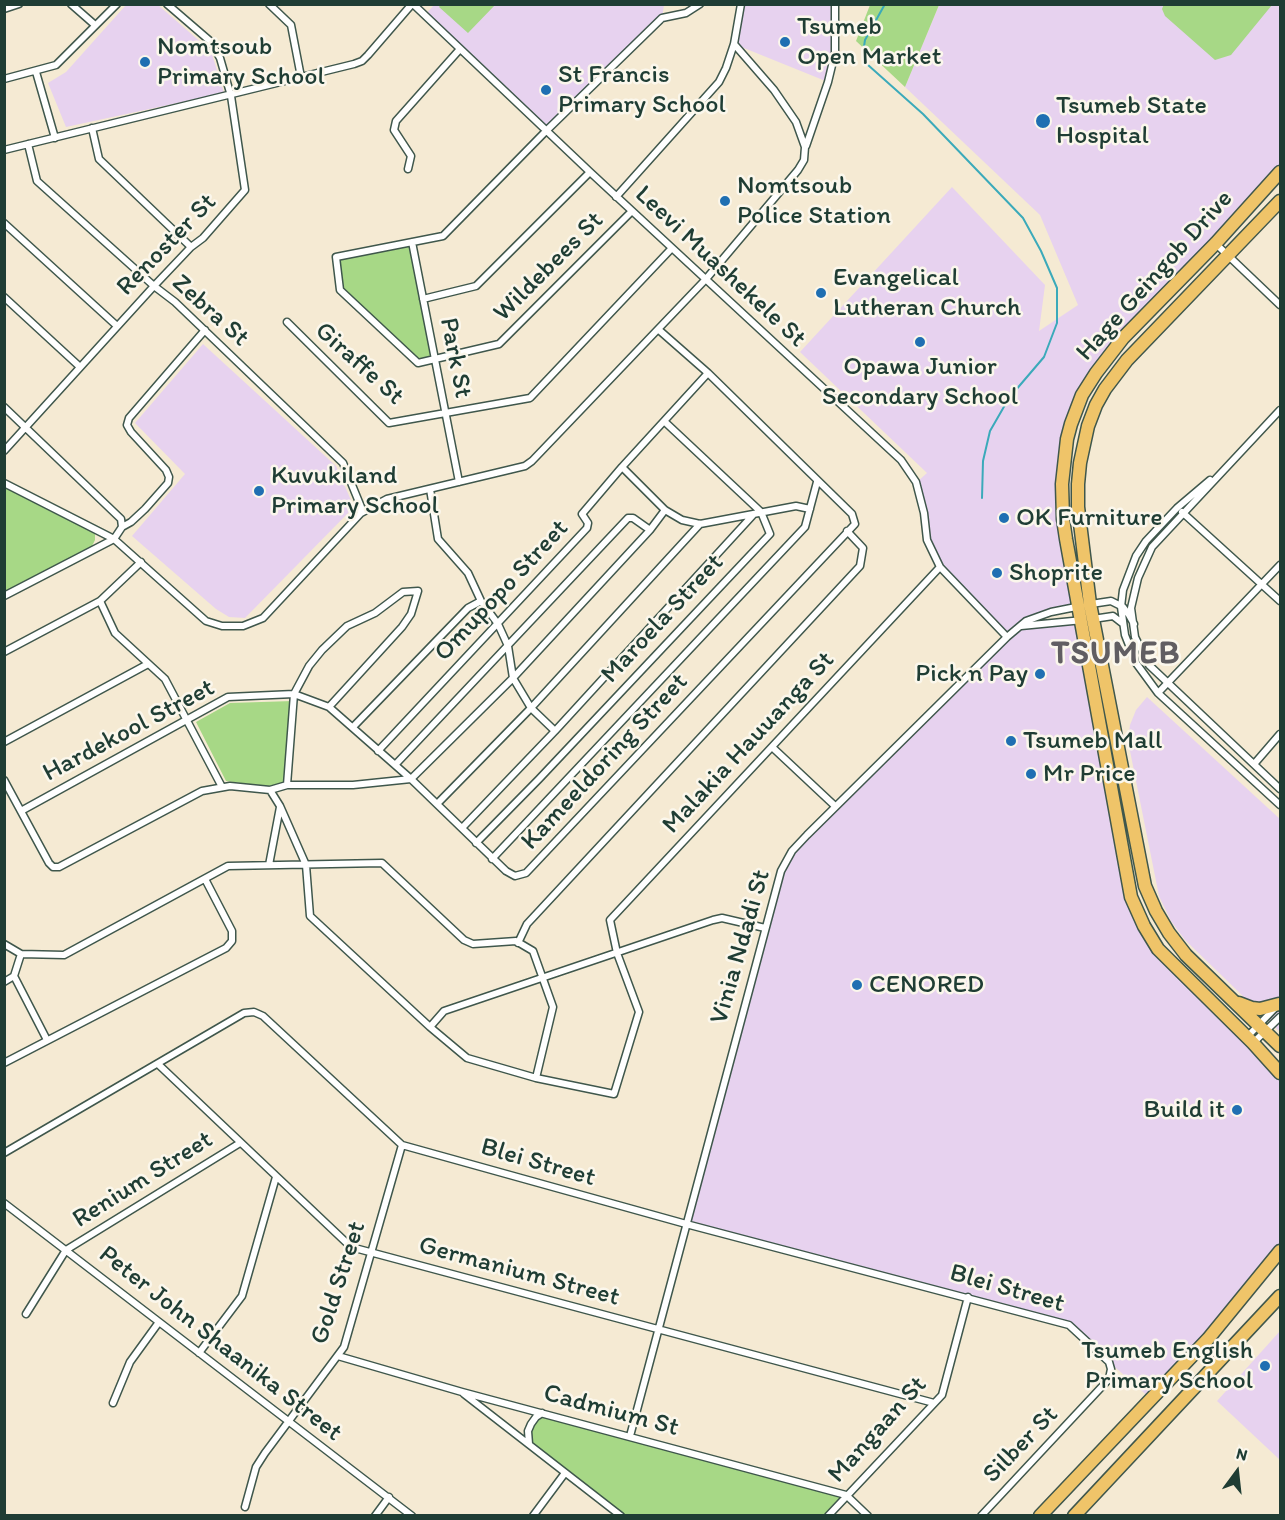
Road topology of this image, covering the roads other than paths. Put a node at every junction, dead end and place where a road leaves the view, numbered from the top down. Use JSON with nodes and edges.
{"nodes":[{"id":1,"x":19,"y":4,"type":"edge"},
{"id":2,"x":71,"y":4,"type":"edge"},
{"id":3,"x":117,"y":4,"type":"edge"},
{"id":4,"x":167,"y":4,"type":"edge"},
{"id":5,"x":269,"y":4,"type":"edge"},
{"id":6,"x":412,"y":4,"type":"edge"},
{"id":7,"x":700,"y":4,"type":"edge"},
{"id":8,"x":741,"y":4,"type":"edge"},
{"id":9,"x":835,"y":4,"type":"edge"},
{"id":10,"x":4,"y":9,"type":"edge"},
{"id":11,"x":95,"y":25,"type":"junction"},
{"id":12,"x":734,"y":44,"type":"junction"},
{"id":13,"x":460,"y":49,"type":"junction"},
{"id":14,"x":36,"y":72,"type":"junction"},
{"id":15,"x":301,"y":77,"type":"junction"},
{"id":16,"x":4,"y":79,"type":"edge"},
{"id":17,"x":231,"y":96,"type":"junction"},
{"id":18,"x":92,"y":128,"type":"junction"},
{"id":19,"x":546,"y":131,"type":"junction"},
{"id":20,"x":55,"y":138,"type":"junction"},
{"id":21,"x":28,"y":144,"type":"junction"},
{"id":22,"x":806,"y":147,"type":"junction"},
{"id":23,"x":4,"y":150,"type":"edge"},
{"id":24,"x":408,"y":169,"type":"dead end"},
{"id":25,"x":590,"y":172,"type":"junction"},
{"id":26,"x":1281,"y":172,"type":"edge"},
{"id":27,"x":616,"y":197,"type":"junction"},
{"id":28,"x":1281,"y":201,"type":"edge"},
{"id":29,"x":632,"y":211,"type":"junction"},
{"id":30,"x":4,"y":223,"type":"edge"},
{"id":31,"x":412,"y":242,"type":"junction"},
{"id":32,"x":1216,"y":243,"type":"junction"},
{"id":33,"x":191,"y":247,"type":"junction"},
{"id":34,"x":672,"y":248,"type":"junction"},
{"id":35,"x":1229,"y":255,"type":"junction"},
{"id":36,"x":706,"y":279,"type":"junction"},
{"id":37,"x":154,"y":286,"type":"junction"},
{"id":38,"x":4,"y":297,"type":"edge"},
{"id":39,"x":423,"y":299,"type":"junction"},
{"id":40,"x":1281,"y":305,"type":"edge"},
{"id":41,"x":287,"y":322,"type":"dead end"},
{"id":42,"x":117,"y":326,"type":"junction"},
{"id":43,"x":205,"y":330,"type":"junction"},
{"id":44,"x":658,"y":330,"type":"junction"},
{"id":45,"x":435,"y":360,"type":"junction"},
{"id":46,"x":80,"y":367,"type":"junction"},
{"id":47,"x":708,"y":373,"type":"junction"},
{"id":48,"x":4,"y":407,"type":"edge"},
{"id":49,"x":1281,"y":410,"type":"edge"},
{"id":50,"x":445,"y":413,"type":"junction"},
{"id":51,"x":665,"y":422,"type":"junction"},
{"id":52,"x":26,"y":427,"type":"junction"},
{"id":53,"x":5,"y":448,"type":"edge"},
{"id":54,"x":1233,"y":460,"type":"junction"},
{"id":55,"x":622,"y":467,"type":"junction"},
{"id":56,"x":459,"y":482,"type":"junction"},
{"id":57,"x":817,"y":482,"type":"junction"},
{"id":58,"x":4,"y":483,"type":"edge"},
{"id":59,"x":430,"y":489,"type":"junction"},
{"id":60,"x":1177,"y":508,"type":"junction"},
{"id":61,"x":810,"y":509,"type":"junction"},
{"id":62,"x":665,"y":510,"type":"junction"},
{"id":63,"x":761,"y":512,"type":"junction"},
{"id":64,"x":361,"y":513,"type":"junction"},
{"id":65,"x":1183,"y":513,"type":"junction"},
{"id":66,"x":753,"y":515,"type":"junction"},
{"id":67,"x":700,"y":524,"type":"junction"},
{"id":68,"x":122,"y":527,"type":"junction"},
{"id":69,"x":650,"y":530,"type":"junction"},
{"id":70,"x":847,"y":531,"type":"junction"},
{"id":71,"x":114,"y":539,"type":"junction"},
{"id":72,"x":141,"y":562,"type":"junction"},
{"id":73,"x":1281,"y":565,"type":"edge"},
{"id":74,"x":940,"y":567,"type":"junction"},
{"id":75,"x":1263,"y":585,"type":"junction"},
{"id":76,"x":1123,"y":590,"type":"junction"},
{"id":77,"x":4,"y":596,"type":"edge"},
{"id":78,"x":100,"y":601,"type":"junction"},
{"id":79,"x":481,"y":601,"type":"junction"},
{"id":80,"x":1281,"y":601,"type":"edge"},
{"id":81,"x":1111,"y":602,"type":"junction"},
{"id":82,"x":1084,"y":606,"type":"junction"},
{"id":83,"x":1125,"y":609,"type":"junction"},
{"id":84,"x":1113,"y":616,"type":"junction"},
{"id":85,"x":1087,"y":620,"type":"junction"},
{"id":86,"x":1122,"y":623,"type":"junction"},
{"id":87,"x":498,"y":624,"type":"junction"},
{"id":88,"x":1019,"y":626,"type":"junction"},
{"id":89,"x":1007,"y":637,"type":"junction"},
{"id":90,"x":508,"y":646,"type":"junction"},
{"id":91,"x":4,"y":652,"type":"edge"},
{"id":92,"x":148,"y":664,"type":"junction"},
{"id":93,"x":513,"y":678,"type":"junction"},
{"id":94,"x":1168,"y":683,"type":"junction"},
{"id":95,"x":1158,"y":693,"type":"junction"},
{"id":96,"x":294,"y":694,"type":"junction"},
{"id":97,"x":329,"y":707,"type":"junction"},
{"id":98,"x":531,"y":708,"type":"junction"},
{"id":99,"x":187,"y":721,"type":"junction"},
{"id":100,"x":353,"y":727,"type":"junction"},
{"id":101,"x":555,"y":731,"type":"junction"},
{"id":102,"x":1281,"y":734,"type":"edge"},
{"id":103,"x":4,"y":742,"type":"edge"},
{"id":104,"x":772,"y":747,"type":"junction"},
{"id":105,"x":378,"y":751,"type":"junction"},
{"id":106,"x":1255,"y":763,"type":"junction"},
{"id":107,"x":395,"y":765,"type":"junction"},
{"id":108,"x":411,"y":779,"type":"junction"},
{"id":109,"x":4,"y":780,"type":"edge"},
{"id":110,"x":287,"y":785,"type":"junction"},
{"id":111,"x":222,"y":787,"type":"junction"},
{"id":112,"x":1281,"y":789,"type":"edge"},
{"id":113,"x":270,"y":790,"type":"junction"},
{"id":114,"x":437,"y":804,"type":"junction"},
{"id":115,"x":1281,"y":805,"type":"edge"},
{"id":116,"x":280,"y":806,"type":"junction"},
{"id":117,"x":835,"y":806,"type":"junction"},
{"id":118,"x":21,"y":811,"type":"junction"},
{"id":119,"x":462,"y":828,"type":"junction"},
{"id":120,"x":476,"y":843,"type":"junction"},
{"id":121,"x":492,"y":859,"type":"junction"},
{"id":122,"x":269,"y":865,"type":"junction"},
{"id":123,"x":306,"y":865,"type":"junction"},
{"id":124,"x":205,"y":879,"type":"junction"},
{"id":125,"x":765,"y":928,"type":"junction"},
{"id":126,"x":518,"y":943,"type":"junction"},
{"id":127,"x":4,"y":944,"type":"edge"},
{"id":128,"x":616,"y":953,"type":"junction"},
{"id":129,"x":21,"y":954,"type":"junction"},
{"id":130,"x":14,"y":976,"type":"junction"},
{"id":131,"x":543,"y":978,"type":"junction"},
{"id":132,"x":4,"y":982,"type":"edge"},
{"id":133,"x":1232,"y":1000,"type":"junction"},
{"id":134,"x":1280,"y":1008,"type":"edge"},
{"id":135,"x":430,"y":1027,"type":"junction"},
{"id":136,"x":1262,"y":1028,"type":"junction"},
{"id":137,"x":47,"y":1040,"type":"junction"},
{"id":138,"x":1250,"y":1040,"type":"junction"},
{"id":139,"x":1281,"y":1046,"type":"edge"},
{"id":140,"x":4,"y":1063,"type":"edge"},
{"id":141,"x":159,"y":1065,"type":"junction"},
{"id":142,"x":1281,"y":1073,"type":"edge"},
{"id":143,"x":536,"y":1078,"type":"junction"},
{"id":144,"x":240,"y":1143,"type":"junction"},
{"id":145,"x":402,"y":1145,"type":"junction"},
{"id":146,"x":4,"y":1153,"type":"edge"},
{"id":147,"x":276,"y":1177,"type":"junction"},
{"id":148,"x":4,"y":1203,"type":"edge"},
{"id":149,"x":686,"y":1224,"type":"junction"},
{"id":150,"x":66,"y":1250,"type":"junction"},
{"id":151,"x":1281,"y":1251,"type":"edge"},
{"id":152,"x":370,"y":1252,"type":"junction"},
{"id":153,"x":1281,"y":1296,"type":"edge"},
{"id":154,"x":968,"y":1297,"type":"junction"},
{"id":155,"x":26,"y":1314,"type":"dead end"},
{"id":156,"x":159,"y":1322,"type":"junction"},
{"id":157,"x":658,"y":1330,"type":"junction"},
{"id":158,"x":199,"y":1353,"type":"junction"},
{"id":159,"x":338,"y":1356,"type":"junction"},
{"id":160,"x":1111,"y":1374,"type":"joint"},
{"id":161,"x":462,"y":1392,"type":"junction"},
{"id":162,"x":113,"y":1403,"type":"dead end"},
{"id":163,"x":934,"y":1403,"type":"junction"},
{"id":164,"x":543,"y":1413,"type":"junction"},
{"id":165,"x":289,"y":1420,"type":"junction"},
{"id":166,"x":630,"y":1436,"type":"junction"},
{"id":167,"x":529,"y":1444,"type":"junction"},
{"id":168,"x":565,"y":1473,"type":"junction"},
{"id":169,"x":846,"y":1495,"type":"junction"},
{"id":170,"x":389,"y":1497,"type":"junction"},
{"id":171,"x":245,"y":1507,"type":"dead end"},
{"id":172,"x":375,"y":1515,"type":"edge"},
{"id":173,"x":412,"y":1515,"type":"edge"},
{"id":174,"x":533,"y":1515,"type":"edge"},
{"id":175,"x":621,"y":1515,"type":"edge"},
{"id":176,"x":828,"y":1515,"type":"edge"},
{"id":177,"x":868,"y":1515,"type":"edge"},
{"id":178,"x":981,"y":1515,"type":"edge"},
{"id":179,"x":1040,"y":1515,"type":"edge"},
{"id":180,"x":1074,"y":1515,"type":"edge"}],
"edges":[{"from":1,"to":10,"type":"street"},
{"from":2,"to":11,"type":"street"},
{"from":3,"to":11,"type":"street"},
{"from":4,"to":17,"type":"street"},
{"from":5,"to":15,"type":"street"},
{"from":6,"to":13,"type":"street","name":"Leevi Muashekele St"},
{"from":6,"to":15,"type":"street"},
{"from":7,"to":19,"type":"street"},
{"from":8,"to":12,"type":"street"},
{"from":9,"to":22,"type":"street"},
{"from":11,"to":14,"type":"street"},
{"from":12,"to":22,"type":"street"},
{"from":12,"to":27,"type":"street"},
{"from":13,"to":19,"type":"street","name":"Leevi Muashekele St"},
{"from":13,"to":24,"type":"street"},
{"from":14,"to":16,"type":"street"},
{"from":14,"to":20,"type":"street"},
{"from":15,"to":17,"type":"street"},
{"from":17,"to":18,"type":"street"},
{"from":17,"to":33,"type":"street","name":"Renoster St"},
{"from":18,"to":20,"type":"street"},
{"from":18,"to":33,"type":"street"},
{"from":19,"to":25,"type":"street","name":"Leevi Muashekele St"},
{"from":19,"to":31,"type":"street"},
{"from":20,"to":21,"type":"street"},
{"from":21,"to":23,"type":"street"},
{"from":21,"to":37,"type":"street","name":"Zebra St"},
{"from":22,"to":36,"type":"street"},
{"from":25,"to":27,"type":"street","name":"Leevi Muashekele St"},
{"from":25,"to":39,"type":"street"},
{"from":26,"to":32,"type":"highway","name":"Hage Geingob Drive"},
{"from":27,"to":29,"type":"street","name":"Leevi Muashekele St"},
{"from":28,"to":35,"type":"highway","name":"Hage Geingob Drive"},
{"from":29,"to":34,"type":"street","name":"Leevi Muashekele St"},
{"from":29,"to":45,"type":"street","name":"Wildebees St"},
{"from":30,"to":42,"type":"street"},
{"from":31,"to":39,"type":"street","name":"Park St"},
{"from":31,"to":45,"type":"street","name":"Wildebees St"},
{"from":32,"to":35,"type":"street"},
{"from":32,"to":82,"type":"highway","name":"Hage Geingob Drive"},
{"from":33,"to":37,"type":"street","name":"Renoster St"},
{"from":34,"to":36,"type":"street","name":"Leevi Muashekele St"},
{"from":34,"to":50,"type":"street"},
{"from":35,"to":40,"type":"street"},
{"from":35,"to":82,"type":"highway","name":"Hage Geingob Drive"},
{"from":36,"to":44,"type":"street"},
{"from":36,"to":74,"type":"street","name":"Leevi Muashekele St"},
{"from":37,"to":42,"type":"street","name":"Renoster St"},
{"from":37,"to":43,"type":"street","name":"Zebra St"},
{"from":38,"to":46,"type":"street"},
{"from":39,"to":45,"type":"street","name":"Park St"},
{"from":41,"to":50,"type":"street","name":"Giraffe St"},
{"from":42,"to":46,"type":"street","name":"Renoster St"},
{"from":43,"to":64,"type":"street","name":"Zebra St"},
{"from":43,"to":68,"type":"street"},
{"from":44,"to":47,"type":"street"},
{"from":44,"to":56,"type":"street"},
{"from":45,"to":50,"type":"street","name":"Park St"},
{"from":46,"to":52,"type":"street","name":"Renoster St"},
{"from":47,"to":51,"type":"street","name":"Omupopo Street"},
{"from":47,"to":57,"type":"street"},
{"from":48,"to":52,"type":"street"},
{"from":49,"to":54,"type":"street"},
{"from":50,"to":56,"type":"street","name":"Park St"},
{"from":51,"to":55,"type":"street","name":"Omupopo Street"},
{"from":51,"to":63,"type":"street"},
{"from":52,"to":53,"type":"street","name":"Renoster St"},
{"from":52,"to":68,"type":"street"},
{"from":54,"to":60,"type":"street"},
{"from":54,"to":65,"type":"street"},
{"from":55,"to":62,"type":"street"},
{"from":55,"to":87,"type":"street","name":"Omupopo Street"},
{"from":56,"to":59,"type":"street"},
{"from":57,"to":61,"type":"street"},
{"from":57,"to":70,"type":"street"},
{"from":58,"to":71,"type":"street"},
{"from":59,"to":64,"type":"street"},
{"from":59,"to":79,"type":"street"},
{"from":60,"to":65,"type":"street"},
{"from":60,"to":76,"type":"street"},
{"from":61,"to":63,"type":"street"},
{"from":61,"to":121,"type":"street"},
{"from":62,"to":67,"type":"street"},
{"from":62,"to":69,"type":"street"},
{"from":63,"to":66,"type":"street"},
{"from":63,"to":120,"type":"street","name":"Maroela Street"},
{"from":64,"to":72,"type":"street"},
{"from":65,"to":75,"type":"street"},
{"from":65,"to":83,"type":"street"},
{"from":66,"to":67,"type":"street"},
{"from":66,"to":101,"type":"street"},
{"from":67,"to":98,"type":"street"},
{"from":68,"to":71,"type":"street"},
{"from":69,"to":90,"type":"street"},
{"from":69,"to":93,"type":"street"},
{"from":70,"to":121,"type":"street","name":"Kameeldoring Street"},
{"from":70,"to":126,"type":"street"},
{"from":71,"to":72,"type":"street"},
{"from":71,"to":77,"type":"street"},
{"from":72,"to":78,"type":"street"},
{"from":73,"to":75,"type":"street"},
{"from":74,"to":89,"type":"street","name":"Leevi Muashekele St"},
{"from":74,"to":104,"type":"street","name":"Malakia Hauuanga St"},
{"from":75,"to":80,"type":"street"},
{"from":75,"to":94,"type":"street"},
{"from":76,"to":81,"type":"street"},
{"from":76,"to":83,"type":"street"},
{"from":78,"to":91,"type":"street"},
{"from":78,"to":92,"type":"street"},
{"from":79,"to":87,"type":"street"},
{"from":79,"to":100,"type":"street"},
{"from":81,"to":82,"type":"street","name":"Vinia Ndadi St"},
{"from":81,"to":83,"type":"street"},
{"from":82,"to":85,"type":"highway","name":"Hage Geingob Drive"},
{"from":82,"to":88,"type":"street","name":"Vinia Ndadi St"},
{"from":83,"to":84,"type":"street"},
{"from":83,"to":86,"type":"street"},
{"from":83,"to":94,"type":"street"},
{"from":84,"to":85,"type":"street"},
{"from":84,"to":86,"type":"street"},
{"from":85,"to":88,"type":"street"},
{"from":85,"to":133,"type":"highway","name":"Hage Geingob Drive"},
{"from":85,"to":138,"type":"highway","name":"Hage Geingob Drive"},
{"from":86,"to":95,"type":"street"},
{"from":87,"to":90,"type":"street"},
{"from":87,"to":105,"type":"street","name":"Omupopo Street"},
{"from":88,"to":89,"type":"street","name":"Vinia Ndadi St"},
{"from":89,"to":117,"type":"street","name":"Vinia Ndadi St"},
{"from":90,"to":93,"type":"street"},
{"from":90,"to":107,"type":"street"},
{"from":92,"to":99,"type":"street"},
{"from":92,"to":103,"type":"street"},
{"from":93,"to":98,"type":"street"},
{"from":93,"to":108,"type":"street"},
{"from":94,"to":95,"type":"street"},
{"from":94,"to":106,"type":"street"},
{"from":95,"to":115,"type":"street"},
{"from":96,"to":97,"type":"street","name":"Kameeldoring Street"},
{"from":96,"to":97,"type":"street"},
{"from":96,"to":99,"type":"street","name":"Hardekool Street"},
{"from":96,"to":110,"type":"street"},
{"from":97,"to":100,"type":"street","name":"Kameeldoring Street"},
{"from":98,"to":101,"type":"street"},
{"from":98,"to":114,"type":"street"},
{"from":99,"to":111,"type":"street"},
{"from":99,"to":118,"type":"street","name":"Hardekool Street"},
{"from":100,"to":105,"type":"street","name":"Kameeldoring Street"},
{"from":101,"to":119,"type":"street"},
{"from":102,"to":106,"type":"street"},
{"from":104,"to":117,"type":"street"},
{"from":104,"to":128,"type":"street","name":"Malakia Hauuanga St"},
{"from":105,"to":107,"type":"street","name":"Kameeldoring Street"},
{"from":106,"to":112,"type":"street"},
{"from":107,"to":108,"type":"street","name":"Kameeldoring Street"},
{"from":108,"to":110,"type":"street"},
{"from":108,"to":114,"type":"street","name":"Kameeldoring Street"},
{"from":109,"to":118,"type":"street"},
{"from":110,"to":113,"type":"street"},
{"from":111,"to":113,"type":"street"},
{"from":111,"to":118,"type":"street"},
{"from":113,"to":116,"type":"street"},
{"from":114,"to":119,"type":"street","name":"Kameeldoring Street"},
{"from":116,"to":122,"type":"street"},
{"from":116,"to":123,"type":"street"},
{"from":117,"to":125,"type":"street","name":"Vinia Ndadi St"},
{"from":119,"to":120,"type":"street","name":"Kameeldoring Street"},
{"from":120,"to":121,"type":"street","name":"Kameeldoring Street"},
{"from":122,"to":123,"type":"street"},
{"from":122,"to":124,"type":"street"},
{"from":123,"to":126,"type":"street"},
{"from":123,"to":135,"type":"street"},
{"from":124,"to":129,"type":"street"},
{"from":124,"to":137,"type":"street"},
{"from":125,"to":128,"type":"street"},
{"from":125,"to":149,"type":"street","name":"Vinia Ndadi St"},
{"from":126,"to":131,"type":"street"},
{"from":127,"to":129,"type":"street"},
{"from":128,"to":131,"type":"street"},
{"from":128,"to":143,"type":"street"},
{"from":129,"to":130,"type":"street"},
{"from":130,"to":132,"type":"street"},
{"from":130,"to":137,"type":"street"},
{"from":131,"to":135,"type":"street"},
{"from":131,"to":143,"type":"street"},
{"from":133,"to":134,"type":"highway"},
{"from":133,"to":136,"type":"highway","name":"Hage Geingob Drive"},
{"from":134,"to":136,"type":"street"},
{"from":134,"to":136,"type":"street"},
{"from":135,"to":143,"type":"street"},
{"from":136,"to":138,"type":"street"},
{"from":136,"to":139,"type":"highway","name":"Hage Geingob Drive"},
{"from":137,"to":140,"type":"street"},
{"from":138,"to":142,"type":"highway","name":"Hage Geingob Drive"},
{"from":141,"to":144,"type":"street","name":"Germanium Street"},
{"from":141,"to":145,"type":"street","name":"Blei Street"},
{"from":141,"to":146,"type":"street","name":"Blei Street"},
{"from":144,"to":147,"type":"street","name":"Germanium Street"},
{"from":144,"to":150,"type":"street","name":"Renium Street"},
{"from":145,"to":149,"type":"street","name":"Blei Street"},
{"from":145,"to":152,"type":"street","name":"Gold Street"},
{"from":147,"to":152,"type":"street","name":"Germanium Street"},
{"from":147,"to":158,"type":"street"},
{"from":148,"to":150,"type":"street","name":"Peter John Shaanika Street"},
{"from":149,"to":154,"type":"street","name":"Blei Street"},
{"from":149,"to":157,"type":"street","name":"Vinia Ndadi St"},
{"from":150,"to":155,"type":"street"},
{"from":150,"to":156,"type":"street","name":"Peter John Shaanika Street"},
{"from":151,"to":179,"type":"highway"},
{"from":152,"to":157,"type":"street","name":"Germanium Street"},
{"from":152,"to":159,"type":"street","name":"Gold Street"},
{"from":153,"to":180,"type":"highway"},
{"from":154,"to":160,"type":"street","name":"Blei Street"},
{"from":154,"to":163,"type":"street","name":"Mangaan St"},
{"from":156,"to":158,"type":"street","name":"Peter John Shaanika Street"},
{"from":156,"to":162,"type":"street"},
{"from":157,"to":163,"type":"street","name":"Germanium Street"},
{"from":157,"to":166,"type":"street","name":"Vinia Ndadi St"},
{"from":158,"to":165,"type":"street","name":"Peter John Shaanika Street"},
{"from":159,"to":161,"type":"street","name":"Cadmium St"},
{"from":159,"to":165,"type":"street","name":"Gold Street"},
{"from":160,"to":178,"type":"street","name":"Silber St"},
{"from":161,"to":164,"type":"street","name":"Cadmium St"},
{"from":161,"to":167,"type":"street"},
{"from":163,"to":169,"type":"street","name":"Mangaan St"},
{"from":164,"to":166,"type":"street","name":"Cadmium St"},
{"from":164,"to":167,"type":"street"},
{"from":165,"to":170,"type":"street","name":"Peter John Shaanika Street"},
{"from":165,"to":171,"type":"street","name":"Gold Street"},
{"from":166,"to":169,"type":"street","name":"Cadmium St"},
{"from":167,"to":168,"type":"street"},
{"from":168,"to":174,"type":"street"},
{"from":168,"to":175,"type":"street"},
{"from":169,"to":176,"type":"street","name":"Mangaan St"},
{"from":169,"to":177,"type":"street","name":"Cadmium St"},
{"from":170,"to":172,"type":"street"},
{"from":170,"to":173,"type":"street","name":"Peter John Shaanika Street"}]}
